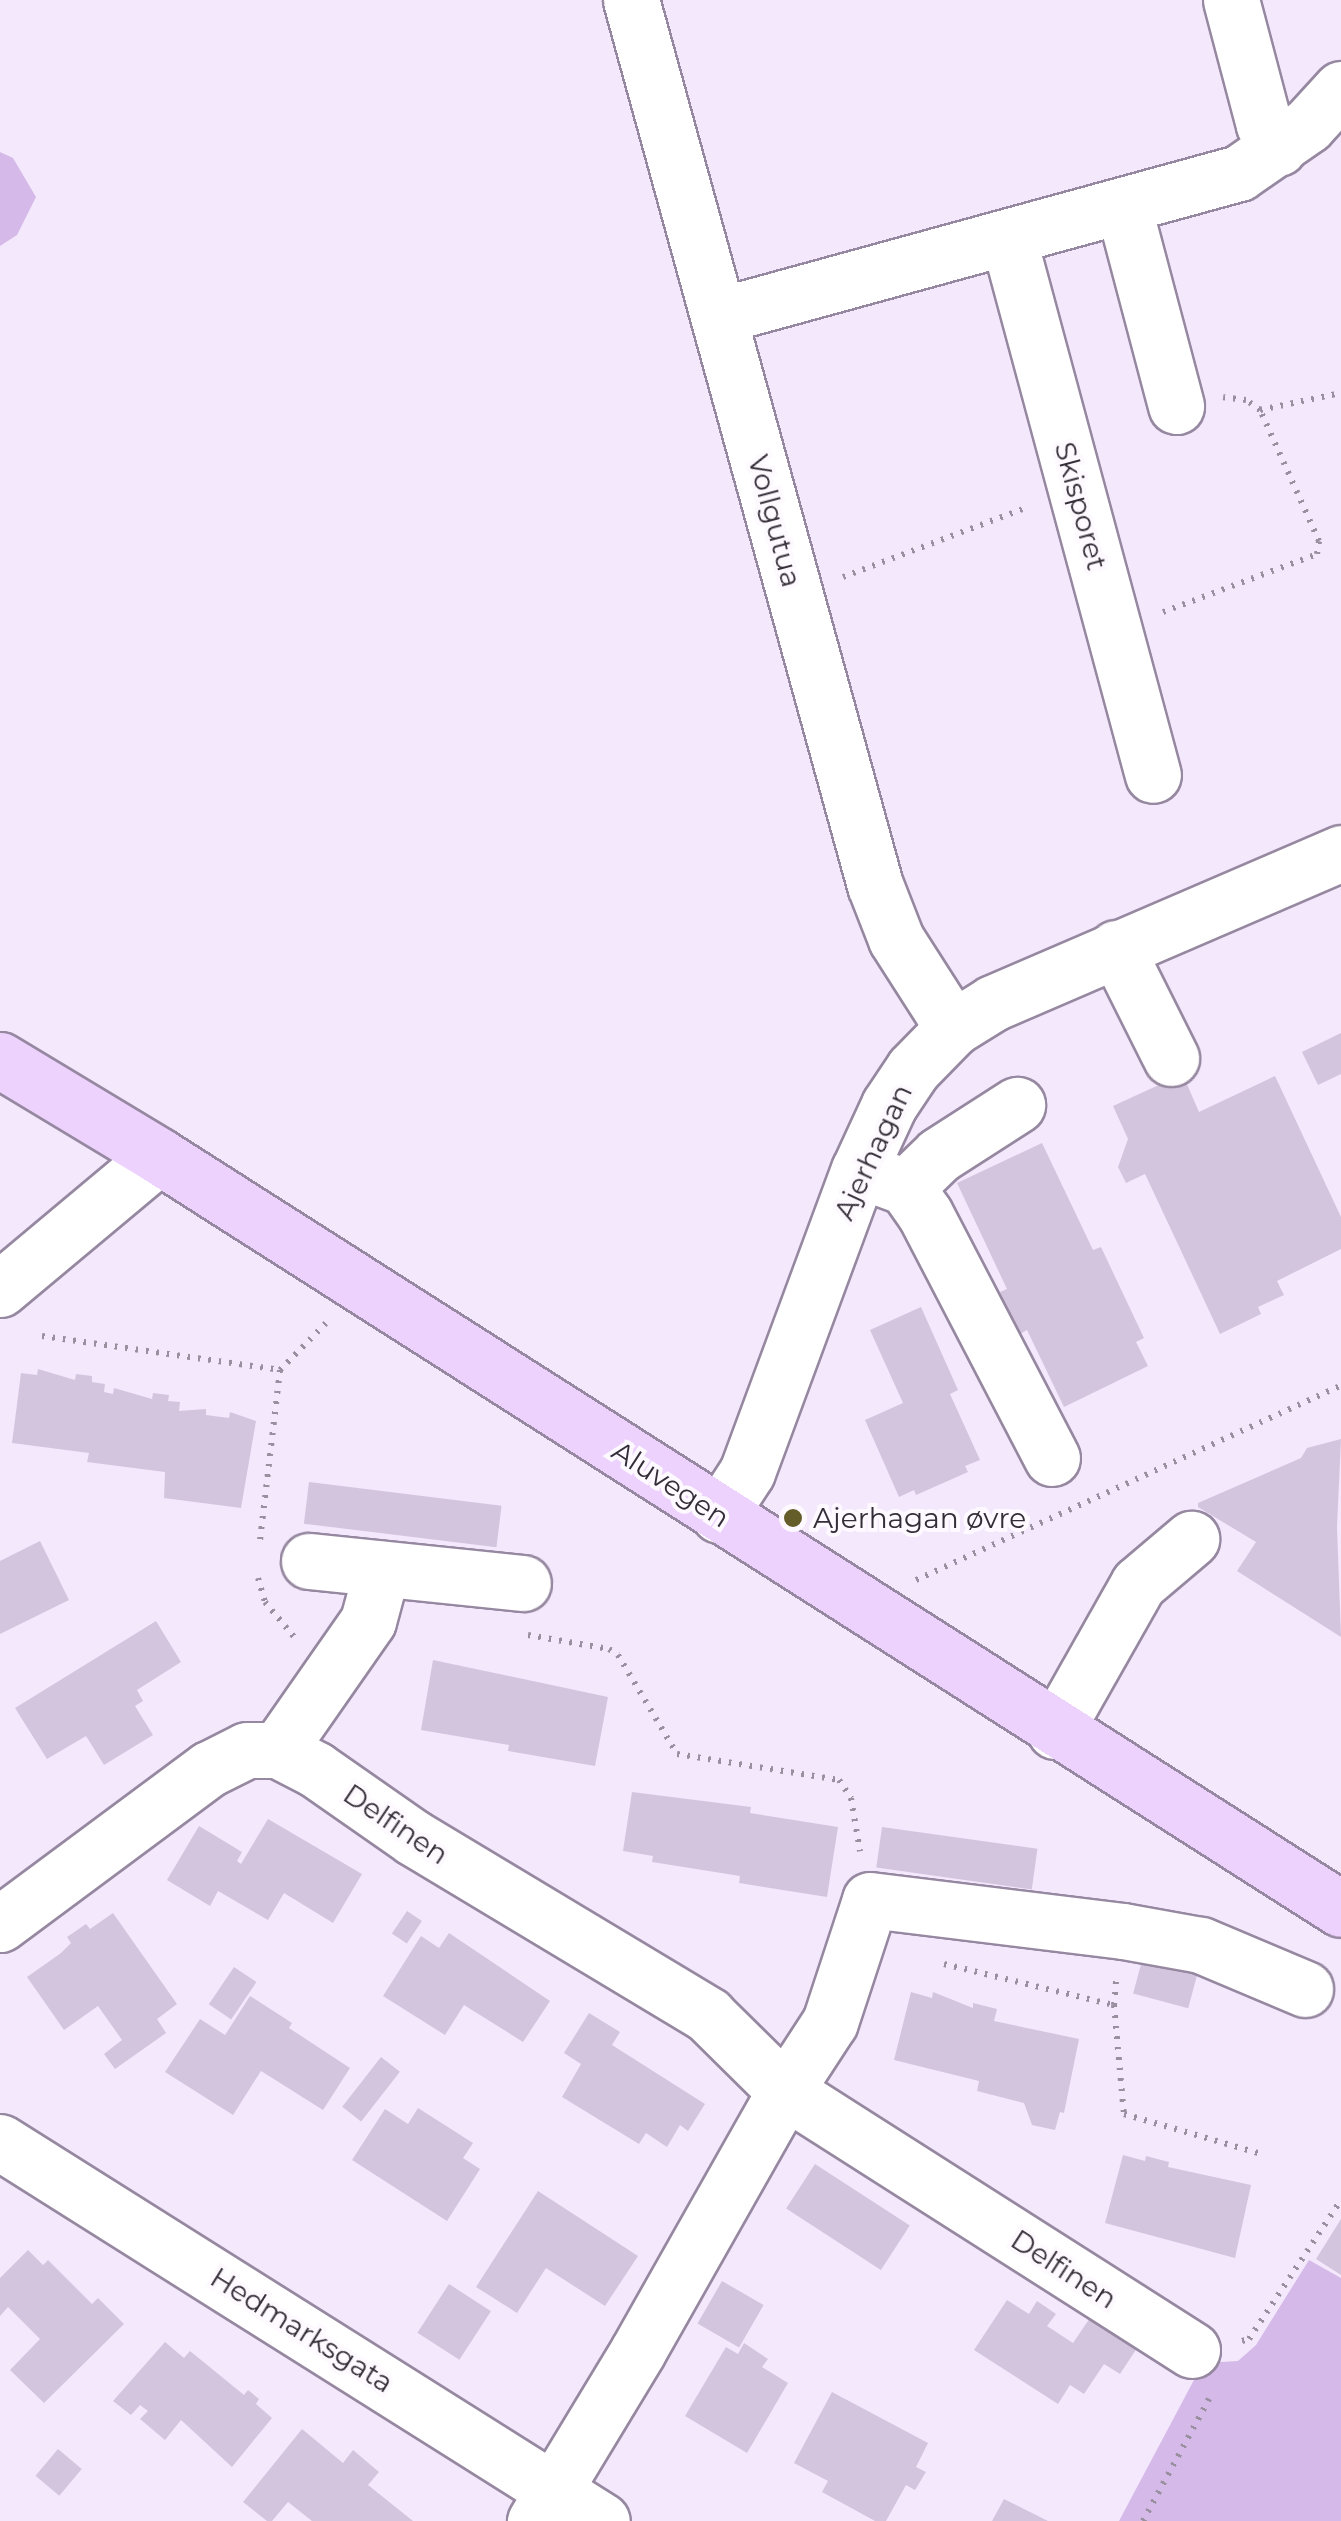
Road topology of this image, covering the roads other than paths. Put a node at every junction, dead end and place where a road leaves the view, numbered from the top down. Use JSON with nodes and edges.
{"nodes":[{"id":1,"x":631,"y":0,"type":"edge"},
{"id":2,"x":1231,"y":0,"type":"edge"},
{"id":3,"x":1341,"y":89,"type":"edge"},
{"id":4,"x":1279,"y":148,"type":"junction"},
{"id":5,"x":1123,"y":205,"type":"junction"},
{"id":6,"x":1008,"y":236,"type":"junction"},
{"id":7,"x":718,"y":316,"type":"junction"},
{"id":8,"x":1176,"y":406,"type":"road end"},
{"id":9,"x":1153,"y":776,"type":"dead end"},
{"id":10,"x":1341,"y":853,"type":"edge"},
{"id":11,"x":1116,"y":948,"type":"junction"},
{"id":12,"x":953,"y":1028,"type":"junction"},
{"id":13,"x":1171,"y":1058,"type":"dead end"},
{"id":14,"x":0,"y":1060,"type":"edge"},
{"id":15,"x":1016,"y":1105,"type":"dead end"},
{"id":16,"x":158,"y":1156,"type":"junction"},
{"id":17,"x":882,"y":1179,"type":"junction"},
{"id":18,"x":0,"y":1289,"type":"edge"},
{"id":19,"x":1052,"y":1458,"type":"dead end"},
{"id":20,"x":719,"y":1515,"type":"junction"},
{"id":21,"x":1191,"y":1539,"type":"dead end"},
{"id":22,"x":275,"y":1556,"type":"road end"},
{"id":23,"x":382,"y":1569,"type":"junction"},
{"id":24,"x":521,"y":1609,"type":"road end"},
{"id":25,"x":1055,"y":1731,"type":"junction"},
{"id":26,"x":278,"y":1750,"type":"junction"},
{"id":27,"x":1341,"y":1909,"type":"edge"},
{"id":28,"x":0,"y":1924,"type":"edge"},
{"id":29,"x":1305,"y":1989,"type":"dead end"},
{"id":30,"x":785,"y":2090,"type":"junction"},
{"id":31,"x":0,"y":2142,"type":"edge"},
{"id":32,"x":1202,"y":2370,"type":"road end"},
{"id":33,"x":544,"y":2505,"type":"edge"},
{"id":34,"x":602,"y":2521,"type":"edge"}],
"edges":[{"from":1,"to":7,"type":"street","name":"Vollgutua"},
{"from":2,"to":4,"type":"street"},
{"from":3,"to":4,"type":"street"},
{"from":4,"to":5,"type":"street"},
{"from":5,"to":6,"type":"street"},
{"from":5,"to":8,"type":"street"},
{"from":6,"to":7,"type":"street"},
{"from":6,"to":9,"type":"street","name":"Skisporet"},
{"from":7,"to":12,"type":"street","name":"Vollgutua"},
{"from":10,"to":11,"type":"street","name":"Ajerhagan"},
{"from":11,"to":12,"type":"street","name":"Ajerhagan"},
{"from":11,"to":13,"type":"street"},
{"from":12,"to":17,"type":"street","name":"Ajerhagan"},
{"from":14,"to":16,"type":"main road","name":"Aluvegen"},
{"from":15,"to":17,"type":"street"},
{"from":16,"to":18,"type":"street"},
{"from":16,"to":20,"type":"main road","name":"Aluvegen"},
{"from":17,"to":19,"type":"street"},
{"from":17,"to":20,"type":"street","name":"Ajerhagan"},
{"from":20,"to":25,"type":"main road","name":"Aluvegen"},
{"from":21,"to":25,"type":"street"},
{"from":22,"to":23,"type":"street"},
{"from":23,"to":24,"type":"street"},
{"from":23,"to":26,"type":"street"},
{"from":25,"to":27,"type":"main road","name":"Aluvegen"},
{"from":26,"to":28,"type":"street"},
{"from":26,"to":30,"type":"street","name":"Delfinen"},
{"from":29,"to":30,"type":"street"},
{"from":30,"to":32,"type":"street","name":"Delfinen"},
{"from":30,"to":33,"type":"street"},
{"from":31,"to":33,"type":"street","name":"Hedmarksgata"},
{"from":33,"to":34,"type":"street","name":"Hedmarksgata"}]}
